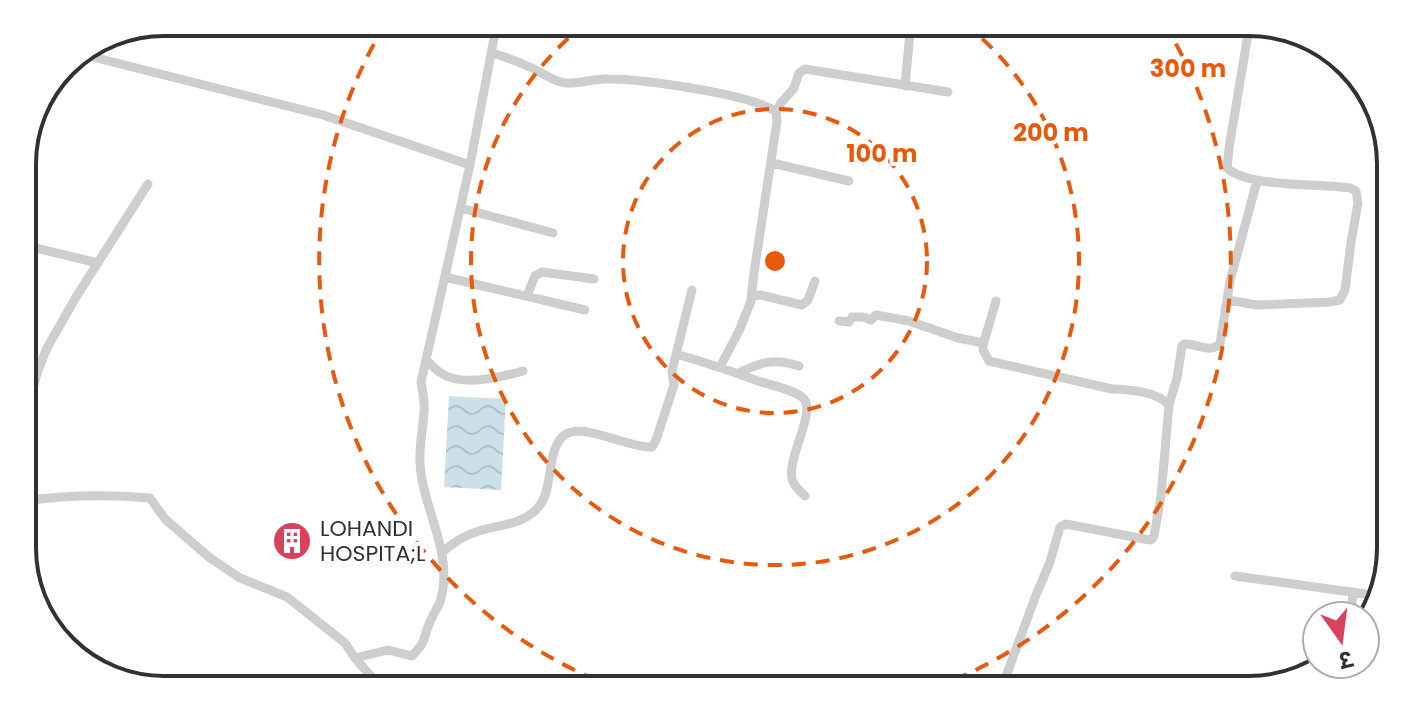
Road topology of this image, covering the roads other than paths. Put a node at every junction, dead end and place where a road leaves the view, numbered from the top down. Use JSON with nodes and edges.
{"nodes":[{"id":1,"x":495,"y":36,"type":"edge"},
{"id":2,"x":910,"y":36,"type":"edge"},
{"id":3,"x":1248,"y":36,"type":"edge"},
{"id":4,"x":492,"y":53,"type":"junction"},
{"id":5,"x":94,"y":57,"type":"edge"},
{"id":6,"x":905,"y":86,"type":"junction"},
{"id":7,"x":948,"y":92,"type":"dead end"},
{"id":8,"x":776,"y":112,"type":"junction"},
{"id":9,"x":772,"y":163,"type":"junction"},
{"id":10,"x":470,"y":165,"type":"junction"},
{"id":11,"x":849,"y":181,"type":"dead end"},
{"id":12,"x":1257,"y":181,"type":"junction"},
{"id":13,"x":148,"y":184,"type":"dead end"},
{"id":14,"x":461,"y":208,"type":"junction"},
{"id":15,"x":553,"y":233,"type":"dead end"},
{"id":16,"x":36,"y":248,"type":"edge"},
{"id":17,"x":98,"y":263,"type":"junction"},
{"id":18,"x":445,"y":277,"type":"junction"},
{"id":19,"x":594,"y":279,"type":"dead end"},
{"id":20,"x":815,"y":281,"type":"dead end"},
{"id":21,"x":692,"y":290,"type":"dead end"},
{"id":22,"x":527,"y":296,"type":"junction"},
{"id":23,"x":751,"y":299,"type":"junction"},
{"id":24,"x":1228,"y":300,"type":"junction"},
{"id":25,"x":996,"y":301,"type":"dead end"},
{"id":26,"x":585,"y":310,"type":"dead end"},
{"id":27,"x":839,"y":321,"type":"dead end"},
{"id":28,"x":984,"y":343,"type":"junction"},
{"id":29,"x":676,"y":354,"type":"junction"},
{"id":30,"x":426,"y":360,"type":"junction"},
{"id":31,"x":799,"y":366,"type":"dead end"},
{"id":32,"x":720,"y":367,"type":"junction"},
{"id":33,"x":523,"y":371,"type":"dead end"},
{"id":34,"x":738,"y":373,"type":"junction"},
{"id":35,"x":36,"y":377,"type":"edge"},
{"id":36,"x":1169,"y":405,"type":"junction"},
{"id":37,"x":805,"y":496,"type":"dead end"},
{"id":38,"x":36,"y":499,"type":"edge"},
{"id":39,"x":442,"y":552,"type":"junction"},
{"id":40,"x":1235,"y":576,"type":"dead end"},
{"id":41,"x":1353,"y":592,"type":"junction"},
{"id":42,"x":1368,"y":594,"type":"edge"},
{"id":43,"x":1352,"y":600,"type":"edge"},
{"id":44,"x":355,"y":658,"type":"junction"},
{"id":45,"x":371,"y":676,"type":"edge"},
{"id":46,"x":1006,"y":676,"type":"edge"}],
"edges":[{"from":1,"to":4,"type":"street"},
{"from":2,"to":6,"type":"street"},
{"from":3,"to":12,"type":"street"},
{"from":4,"to":8,"type":"street"},
{"from":4,"to":10,"type":"street"},
{"from":5,"to":10,"type":"street"},
{"from":6,"to":7,"type":"street"},
{"from":6,"to":8,"type":"street"},
{"from":8,"to":9,"type":"street"},
{"from":9,"to":11,"type":"street"},
{"from":9,"to":23,"type":"street"},
{"from":10,"to":14,"type":"street"},
{"from":12,"to":24,"type":"street"},
{"from":12,"to":24,"type":"street"},
{"from":13,"to":17,"type":"street"},
{"from":14,"to":15,"type":"street"},
{"from":14,"to":18,"type":"street"},
{"from":16,"to":17,"type":"street"},
{"from":17,"to":35,"type":"street"},
{"from":18,"to":22,"type":"street"},
{"from":18,"to":30,"type":"street"},
{"from":19,"to":22,"type":"street"},
{"from":20,"to":23,"type":"street"},
{"from":21,"to":29,"type":"street"},
{"from":22,"to":26,"type":"street"},
{"from":23,"to":32,"type":"street"},
{"from":24,"to":36,"type":"street"},
{"from":25,"to":28,"type":"street"},
{"from":27,"to":28,"type":"street"},
{"from":28,"to":36,"type":"street"},
{"from":29,"to":32,"type":"street"},
{"from":29,"to":39,"type":"street"},
{"from":30,"to":33,"type":"street"},
{"from":30,"to":39,"type":"street"},
{"from":31,"to":34,"type":"street"},
{"from":32,"to":34,"type":"street"},
{"from":34,"to":37,"type":"street"},
{"from":36,"to":46,"type":"street"},
{"from":38,"to":44,"type":"street"},
{"from":39,"to":44,"type":"street"},
{"from":40,"to":41,"type":"street"},
{"from":41,"to":42,"type":"street"},
{"from":41,"to":43,"type":"street"},
{"from":44,"to":45,"type":"street"}]}
